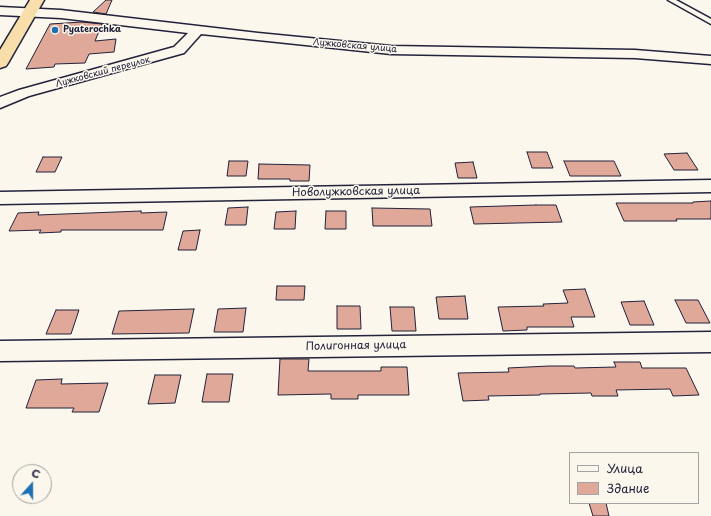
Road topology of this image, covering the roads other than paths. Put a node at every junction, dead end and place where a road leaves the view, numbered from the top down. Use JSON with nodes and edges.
{"nodes":[{"id":1,"x":671,"y":0,"type":"edge"},
{"id":2,"x":33,"y":6,"type":"edge"},
{"id":3,"x":0,"y":11,"type":"edge"},
{"id":4,"x":711,"y":22,"type":"edge"},
{"id":5,"x":198,"y":30,"type":"junction"},
{"id":6,"x":711,"y":47,"type":"edge"},
{"id":7,"x":707,"y":59,"type":"edge"},
{"id":8,"x":0,"y":64,"type":"edge"},
{"id":9,"x":0,"y":103,"type":"edge"},
{"id":10,"x":711,"y":186,"type":"edge"},
{"id":11,"x":0,"y":198,"type":"edge"},
{"id":12,"x":711,"y":342,"type":"edge"},
{"id":13,"x":0,"y":352,"type":"edge"}],
"edges":[{"from":1,"to":4,"type":"lane"},
{"from":2,"to":3,"type":"street","name":"Лужковская улица"},
{"from":2,"to":5,"type":"street","name":"Лужковская улица"},
{"from":2,"to":8,"type":"highway"},
{"from":5,"to":7,"type":"street","name":"Лужковская улица"},
{"from":5,"to":9,"type":"street","name":"Лужковский переулок"},
{"from":6,"to":7,"type":"street"},
{"from":10,"to":11,"type":"street","name":"Новолужковская улица"},
{"from":12,"to":13,"type":"street","name":"Полигонная улица"}]}
